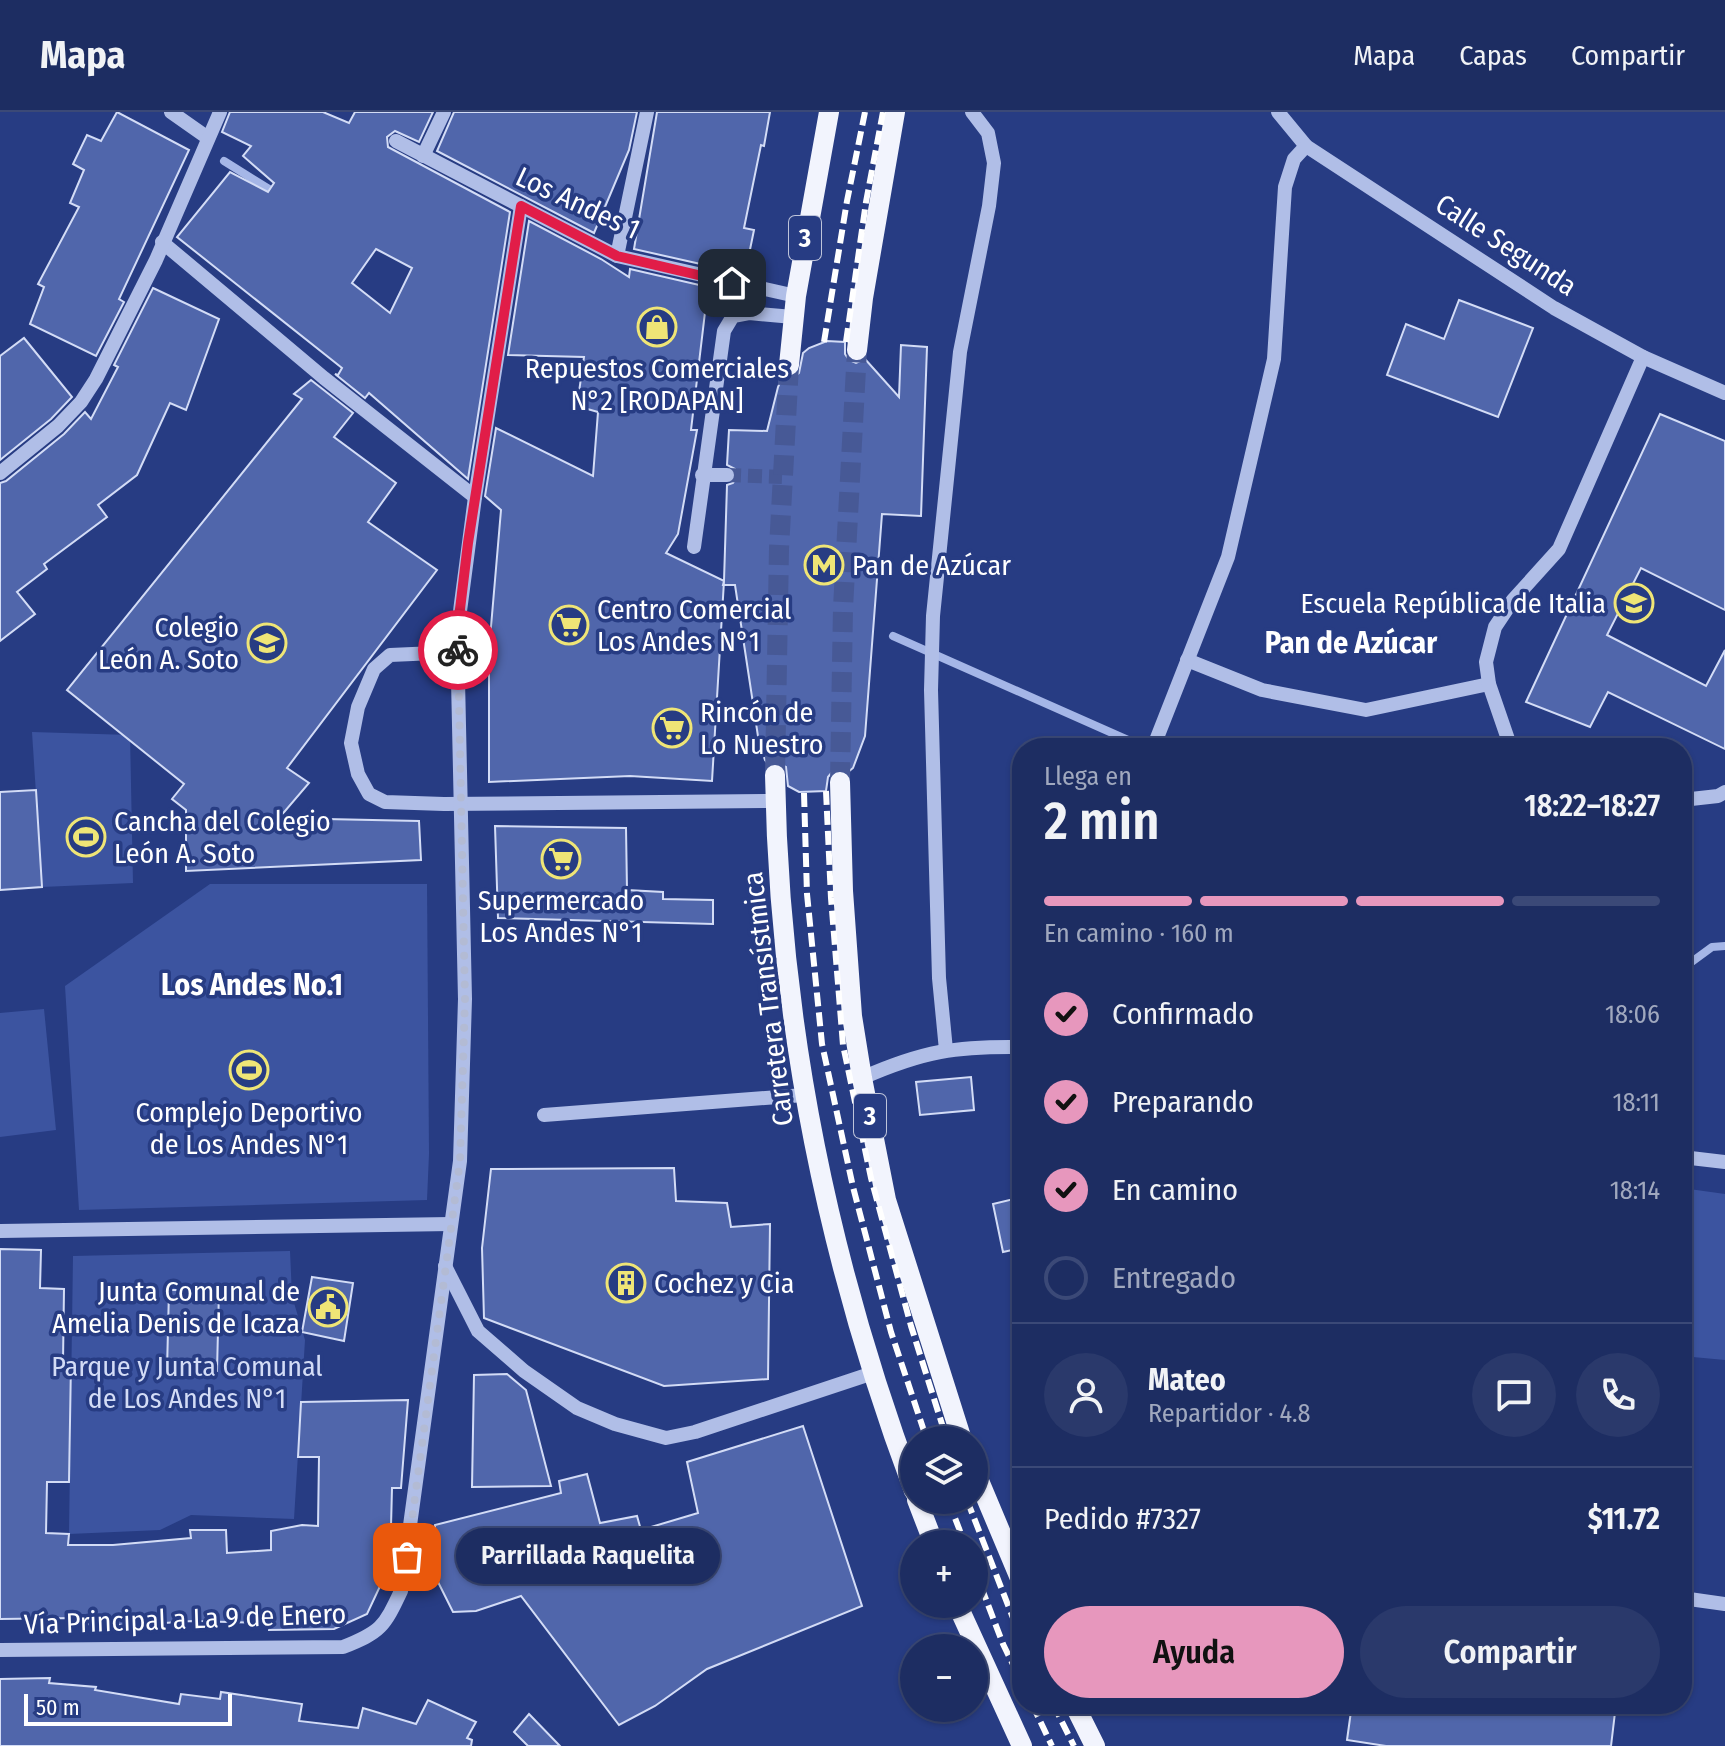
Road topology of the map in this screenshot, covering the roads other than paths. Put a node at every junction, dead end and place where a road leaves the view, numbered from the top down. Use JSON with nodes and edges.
{"nodes":[{"id":1,"x":171,"y":112,"type":"edge"},
{"id":2,"x":220,"y":112,"type":"edge"},
{"id":3,"x":444,"y":112,"type":"edge"},
{"id":4,"x":647,"y":112,"type":"edge"},
{"id":5,"x":829,"y":112,"type":"edge"},
{"id":6,"x":895,"y":112,"type":"edge"},
{"id":7,"x":972,"y":112,"type":"edge"},
{"id":8,"x":1278,"y":112,"type":"edge"},
{"id":9,"x":208,"y":138,"type":"junction"},
{"id":10,"x":396,"y":141,"type":"dead end"},
{"id":11,"x":1306,"y":146,"type":"junction"},
{"id":12,"x":423,"y":156,"type":"junction"},
{"id":13,"x":521,"y":206,"type":"junction"},
{"id":14,"x":162,"y":242,"type":"junction"},
{"id":15,"x":617,"y":256,"type":"junction"},
{"id":16,"x":796,"y":296,"type":"junction"},
{"id":17,"x":793,"y":317,"type":"junction"},
{"id":18,"x":857,"y":350,"type":"tunnel mouth"},
{"id":19,"x":1643,"y":357,"type":"junction"},
{"id":20,"x":789,"y":365,"type":"tunnel mouth"},
{"id":21,"x":1725,"y":393,"type":"edge"},
{"id":22,"x":0,"y":473,"type":"edge"},
{"id":23,"x":702,"y":475,"type":"junction"},
{"id":24,"x":727,"y":475,"type":"tunnel mouth"},
{"id":25,"x":475,"y":497,"type":"junction"},
{"id":26,"x":694,"y":547,"type":"dead end"},
{"id":27,"x":458,"y":652,"type":"junction"},
{"id":28,"x":1187,"y":660,"type":"junction"},
{"id":29,"x":1489,"y":684,"type":"junction"},
{"id":30,"x":1157,"y":738,"type":"edge"},
{"id":31,"x":1508,"y":738,"type":"edge"},
{"id":32,"x":775,"y":775,"type":"tunnel mouth"},
{"id":33,"x":840,"y":782,"type":"tunnel mouth"},
{"id":34,"x":1725,"y":792,"type":"edge"},
{"id":35,"x":1692,"y":799,"type":"edge"},
{"id":36,"x":775,"y":801,"type":"junction"},
{"id":37,"x":461,"y":803,"type":"junction"},
{"id":38,"x":1012,"y":1047,"type":"edge"},
{"id":39,"x":946,"y":1050,"type":"junction"},
{"id":40,"x":862,"y":1078,"type":"junction"},
{"id":41,"x":804,"y":1095,"type":"junction"},
{"id":42,"x":544,"y":1115,"type":"dead end"},
{"id":43,"x":1692,"y":1158,"type":"edge"},
{"id":44,"x":1725,"y":1162,"type":"edge"},
{"id":45,"x":451,"y":1224,"type":"junction"},
{"id":46,"x":6,"y":1230,"type":"edge"},
{"id":47,"x":445,"y":1265,"type":"junction"},
{"id":48,"x":873,"y":1373,"type":"junction"},
{"id":49,"x":958,"y":1426,"type":"edge"},
{"id":50,"x":900,"y":1451,"type":"edge"},
{"id":51,"x":988,"y":1502,"type":"edge"},
{"id":52,"x":1012,"y":1559,"type":"edge"},
{"id":53,"x":1692,"y":1599,"type":"edge"},
{"id":54,"x":1725,"y":1604,"type":"edge"},
{"id":55,"x":963,"y":1618,"type":"edge"},
{"id":56,"x":0,"y":1650,"type":"edge"},
{"id":57,"x":1079,"y":1714,"type":"edge"},
{"id":58,"x":1022,"y":1746,"type":"edge"},
{"id":59,"x":1095,"y":1746,"type":"edge"}],
"edges":[{"from":1,"to":9,"type":"street"},
{"from":2,"to":9,"type":"street"},
{"from":3,"to":12,"type":"street"},
{"from":4,"to":15,"type":"street"},
{"from":5,"to":16,"type":"main road","number":"3"},
{"from":6,"to":18,"type":"main road"},
{"from":7,"to":39,"type":"street"},
{"from":8,"to":11,"type":"street","name":"Calle Segunda"},
{"from":9,"to":14,"type":"street"},
{"from":10,"to":12,"type":"street","name":"Los Andes 1"},
{"from":11,"to":19,"type":"street","name":"Calle Segunda"},
{"from":11,"to":28,"type":"street"},
{"from":12,"to":13,"type":"street","name":"Los Andes 1"},
{"from":13,"to":15,"type":"street","name":"Los Andes 1"},
{"from":13,"to":25,"type":"street","name":"Vía Principal a La 9 de Enero"},
{"from":14,"to":22,"type":"street"},
{"from":14,"to":25,"type":"street"},
{"from":15,"to":16,"type":"street","name":"Los Andes 1"},
{"from":16,"to":17,"type":"main road","number":"3"},
{"from":17,"to":20,"type":"main road","number":"3"},
{"from":17,"to":23,"type":"street"},
{"from":19,"to":21,"type":"street","name":"Calle Segunda"},
{"from":19,"to":29,"type":"street"},
{"from":23,"to":24,"type":"street"},
{"from":23,"to":26,"type":"street"},
{"from":25,"to":27,"type":"street","name":"Vía Principal a La 9 de Enero"},
{"from":27,"to":37,"type":"street","name":"Vía Principal a La 9 de Enero"},
{"from":27,"to":37,"type":"street"},
{"from":28,"to":29,"type":"street"},
{"from":28,"to":30,"type":"street"},
{"from":29,"to":31,"type":"street"},
{"from":32,"to":36,"type":"main road","name":"Carretera Transístmica","number":"3"},
{"from":33,"to":40,"type":"main road","number":"3"},
{"from":34,"to":35,"type":"street"},
{"from":36,"to":37,"type":"street"},
{"from":36,"to":41,"type":"main road","name":"Carretera Transístmica","number":"3"},
{"from":37,"to":45,"type":"street","name":"Vía Principal a La 9 de Enero"},
{"from":38,"to":39,"type":"street"},
{"from":39,"to":40,"type":"street"},
{"from":40,"to":49,"type":"main road","number":"3"},
{"from":41,"to":42,"type":"street"},
{"from":41,"to":48,"type":"main road","name":"Carretera Transístmica","number":"3"},
{"from":43,"to":44,"type":"street"},
{"from":45,"to":46,"type":"street"},
{"from":45,"to":47,"type":"street","name":"Vía Principal a La 9 de Enero"},
{"from":47,"to":48,"type":"street"},
{"from":47,"to":56,"type":"street","name":"Vía Principal a La 9 de Enero"},
{"from":48,"to":50,"type":"main road","name":"Carretera Transístmica","number":"3"},
{"from":51,"to":52,"type":"main road"},
{"from":53,"to":54,"type":"street"},
{"from":55,"to":58,"type":"main road"},
{"from":57,"to":59,"type":"main road"}]}
